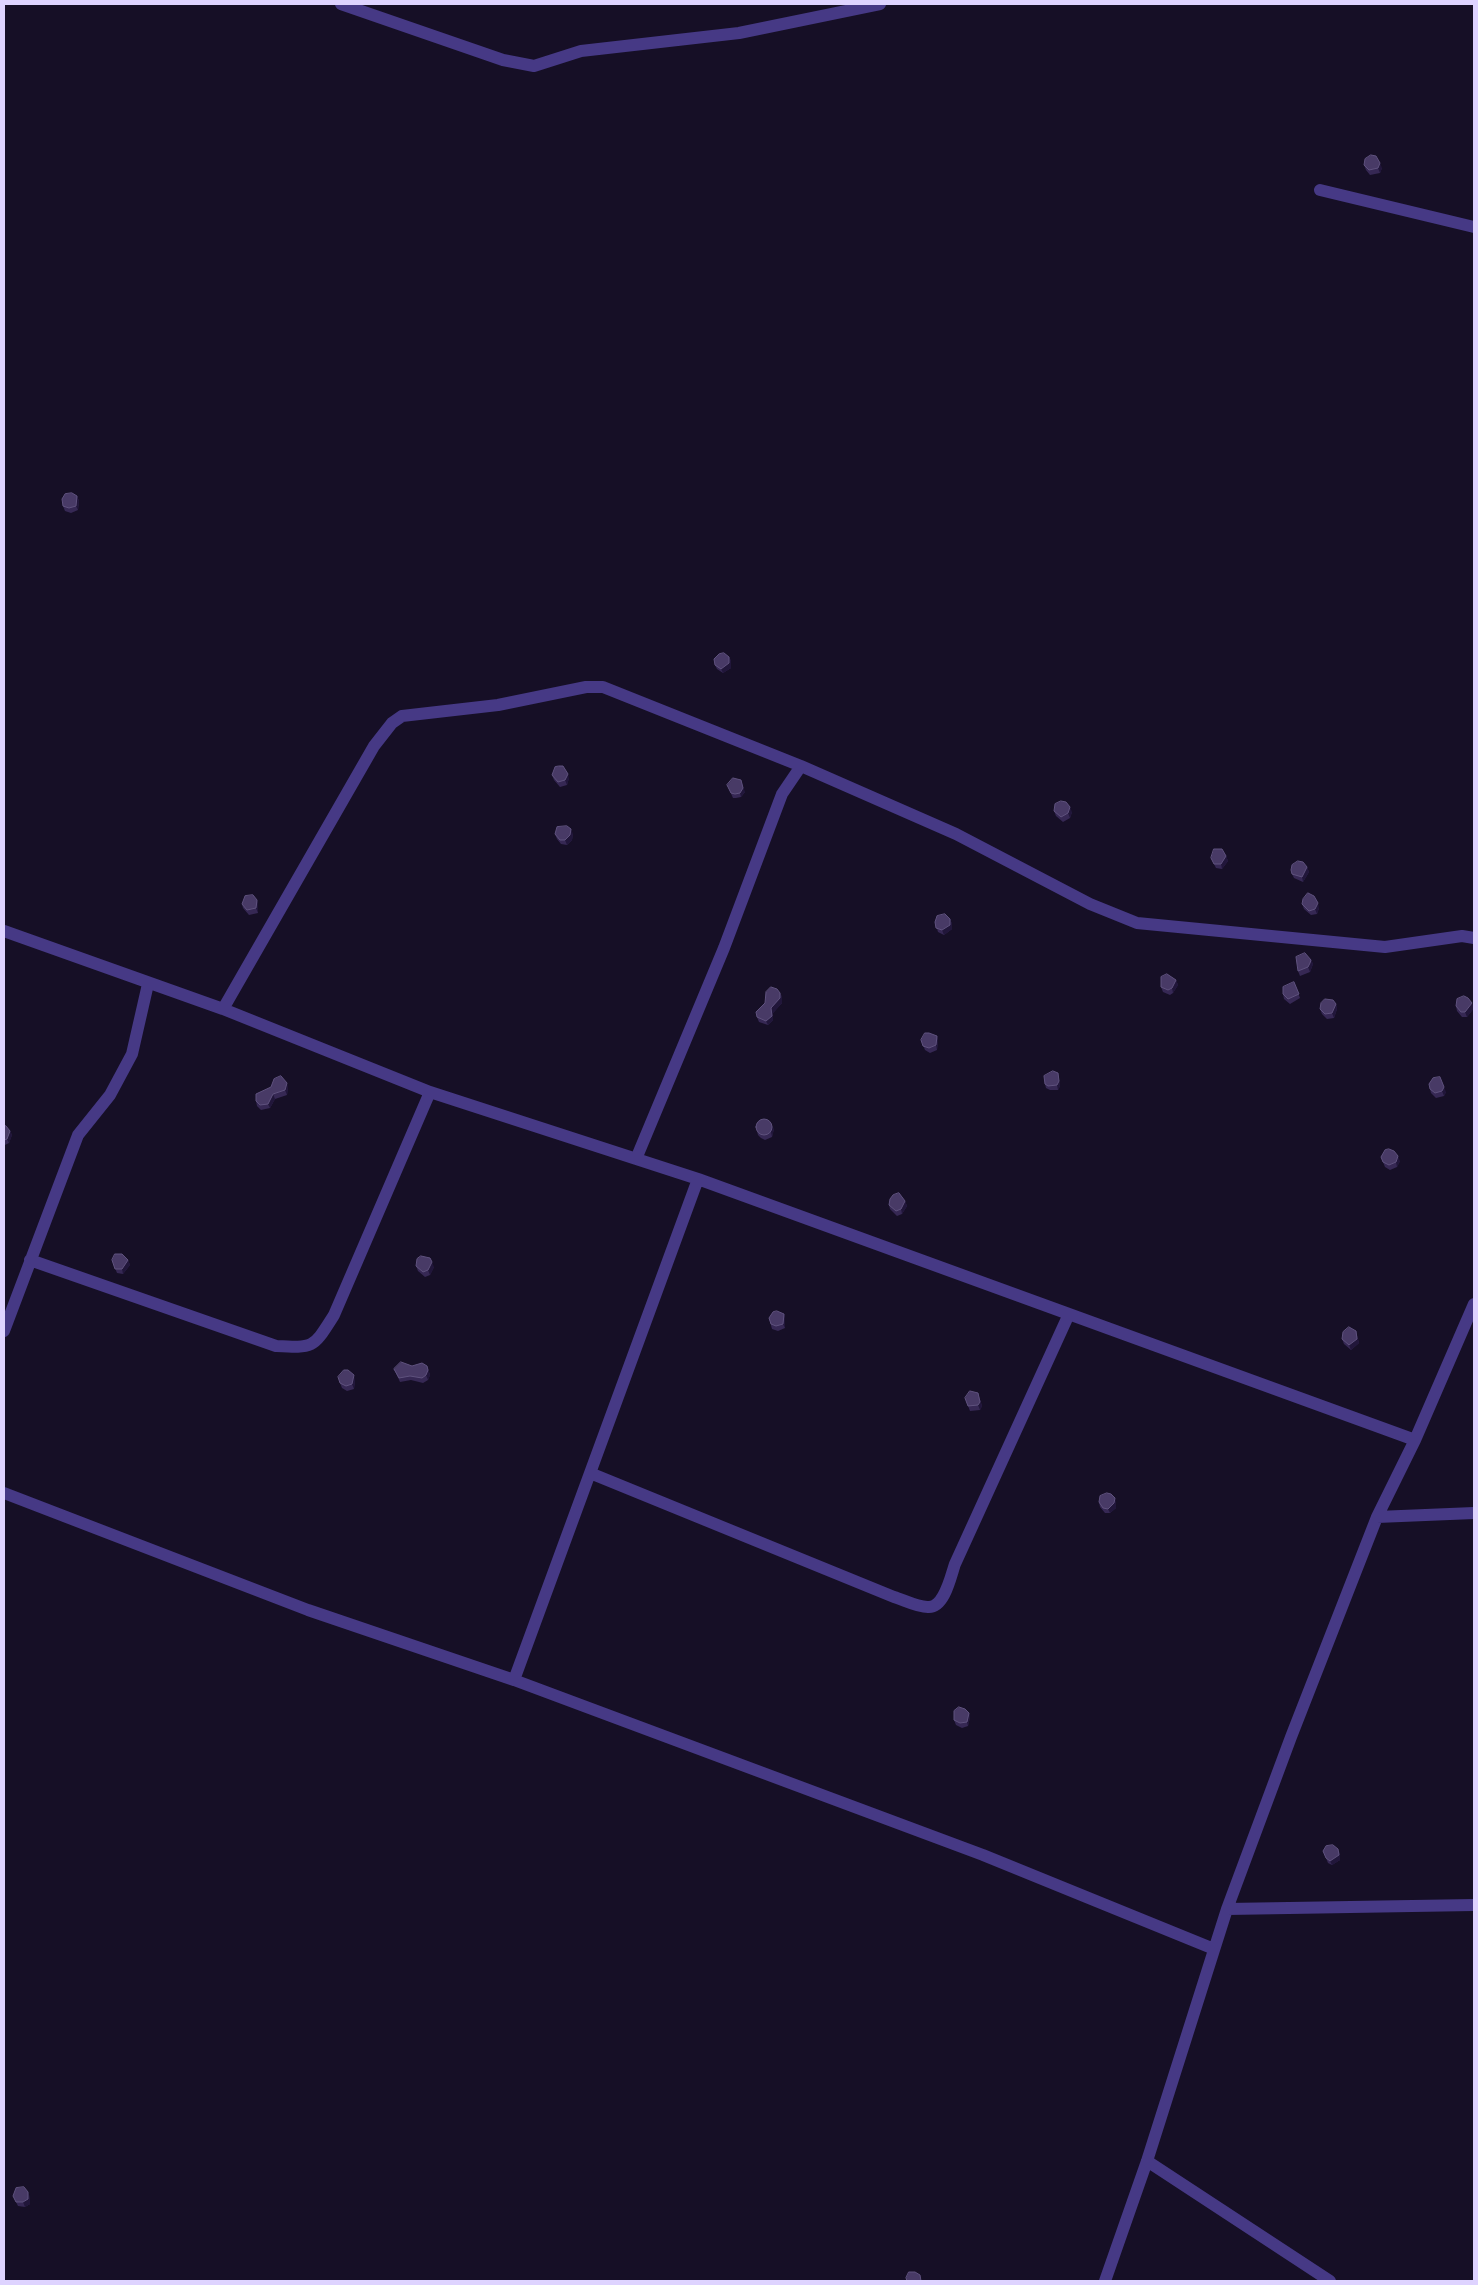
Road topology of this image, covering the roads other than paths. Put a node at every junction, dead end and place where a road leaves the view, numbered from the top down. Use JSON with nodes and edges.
{"nodes":[{"id":1,"x":341,"y":4,"type":"edge"},
{"id":2,"x":880,"y":4,"type":"edge"},
{"id":3,"x":1320,"y":190,"type":"dead end"},
{"id":4,"x":1474,"y":227,"type":"edge"},
{"id":5,"x":801,"y":766,"type":"junction"},
{"id":6,"x":4,"y":931,"type":"edge"},
{"id":7,"x":1474,"y":938,"type":"edge"},
{"id":8,"x":148,"y":984,"type":"junction"},
{"id":9,"x":223,"y":1009,"type":"junction"},
{"id":10,"x":430,"y":1092,"type":"junction"},
{"id":11,"x":636,"y":1159,"type":"junction"},
{"id":12,"x":698,"y":1180,"type":"junction"},
{"id":13,"x":30,"y":1260,"type":"junction"},
{"id":14,"x":1474,"y":1304,"type":"edge"},
{"id":15,"x":1069,"y":1314,"type":"junction"},
{"id":16,"x":4,"y":1332,"type":"edge"},
{"id":17,"x":1415,"y":1440,"type":"junction"},
{"id":18,"x":590,"y":1473,"type":"junction"},
{"id":19,"x":4,"y":1493,"type":"edge"},
{"id":20,"x":1474,"y":1514,"type":"edge"},
{"id":21,"x":1377,"y":1517,"type":"junction"},
{"id":22,"x":514,"y":1680,"type":"junction"},
{"id":23,"x":1474,"y":1905,"type":"edge"},
{"id":24,"x":1227,"y":1909,"type":"junction"},
{"id":25,"x":1214,"y":1949,"type":"junction"},
{"id":26,"x":1147,"y":2161,"type":"junction"},
{"id":27,"x":1105,"y":2281,"type":"edge"},
{"id":28,"x":1330,"y":2281,"type":"edge"}],
"edges":[{"from":1,"to":2,"type":"street"},
{"from":3,"to":4,"type":"street"},
{"from":5,"to":7,"type":"street"},
{"from":5,"to":9,"type":"street"},
{"from":5,"to":11,"type":"street"},
{"from":6,"to":8,"type":"street"},
{"from":8,"to":9,"type":"street"},
{"from":8,"to":13,"type":"street"},
{"from":9,"to":10,"type":"street"},
{"from":10,"to":11,"type":"street"},
{"from":10,"to":13,"type":"street"},
{"from":11,"to":12,"type":"street"},
{"from":12,"to":15,"type":"street"},
{"from":12,"to":18,"type":"street"},
{"from":13,"to":16,"type":"street"},
{"from":14,"to":17,"type":"street"},
{"from":15,"to":17,"type":"street"},
{"from":15,"to":18,"type":"street"},
{"from":17,"to":21,"type":"street"},
{"from":18,"to":22,"type":"street"},
{"from":19,"to":22,"type":"street"},
{"from":20,"to":21,"type":"street"},
{"from":21,"to":24,"type":"street"},
{"from":22,"to":25,"type":"street"},
{"from":23,"to":24,"type":"street"},
{"from":24,"to":25,"type":"street"},
{"from":25,"to":26,"type":"street"},
{"from":26,"to":27,"type":"street"},
{"from":26,"to":28,"type":"street"}]}
